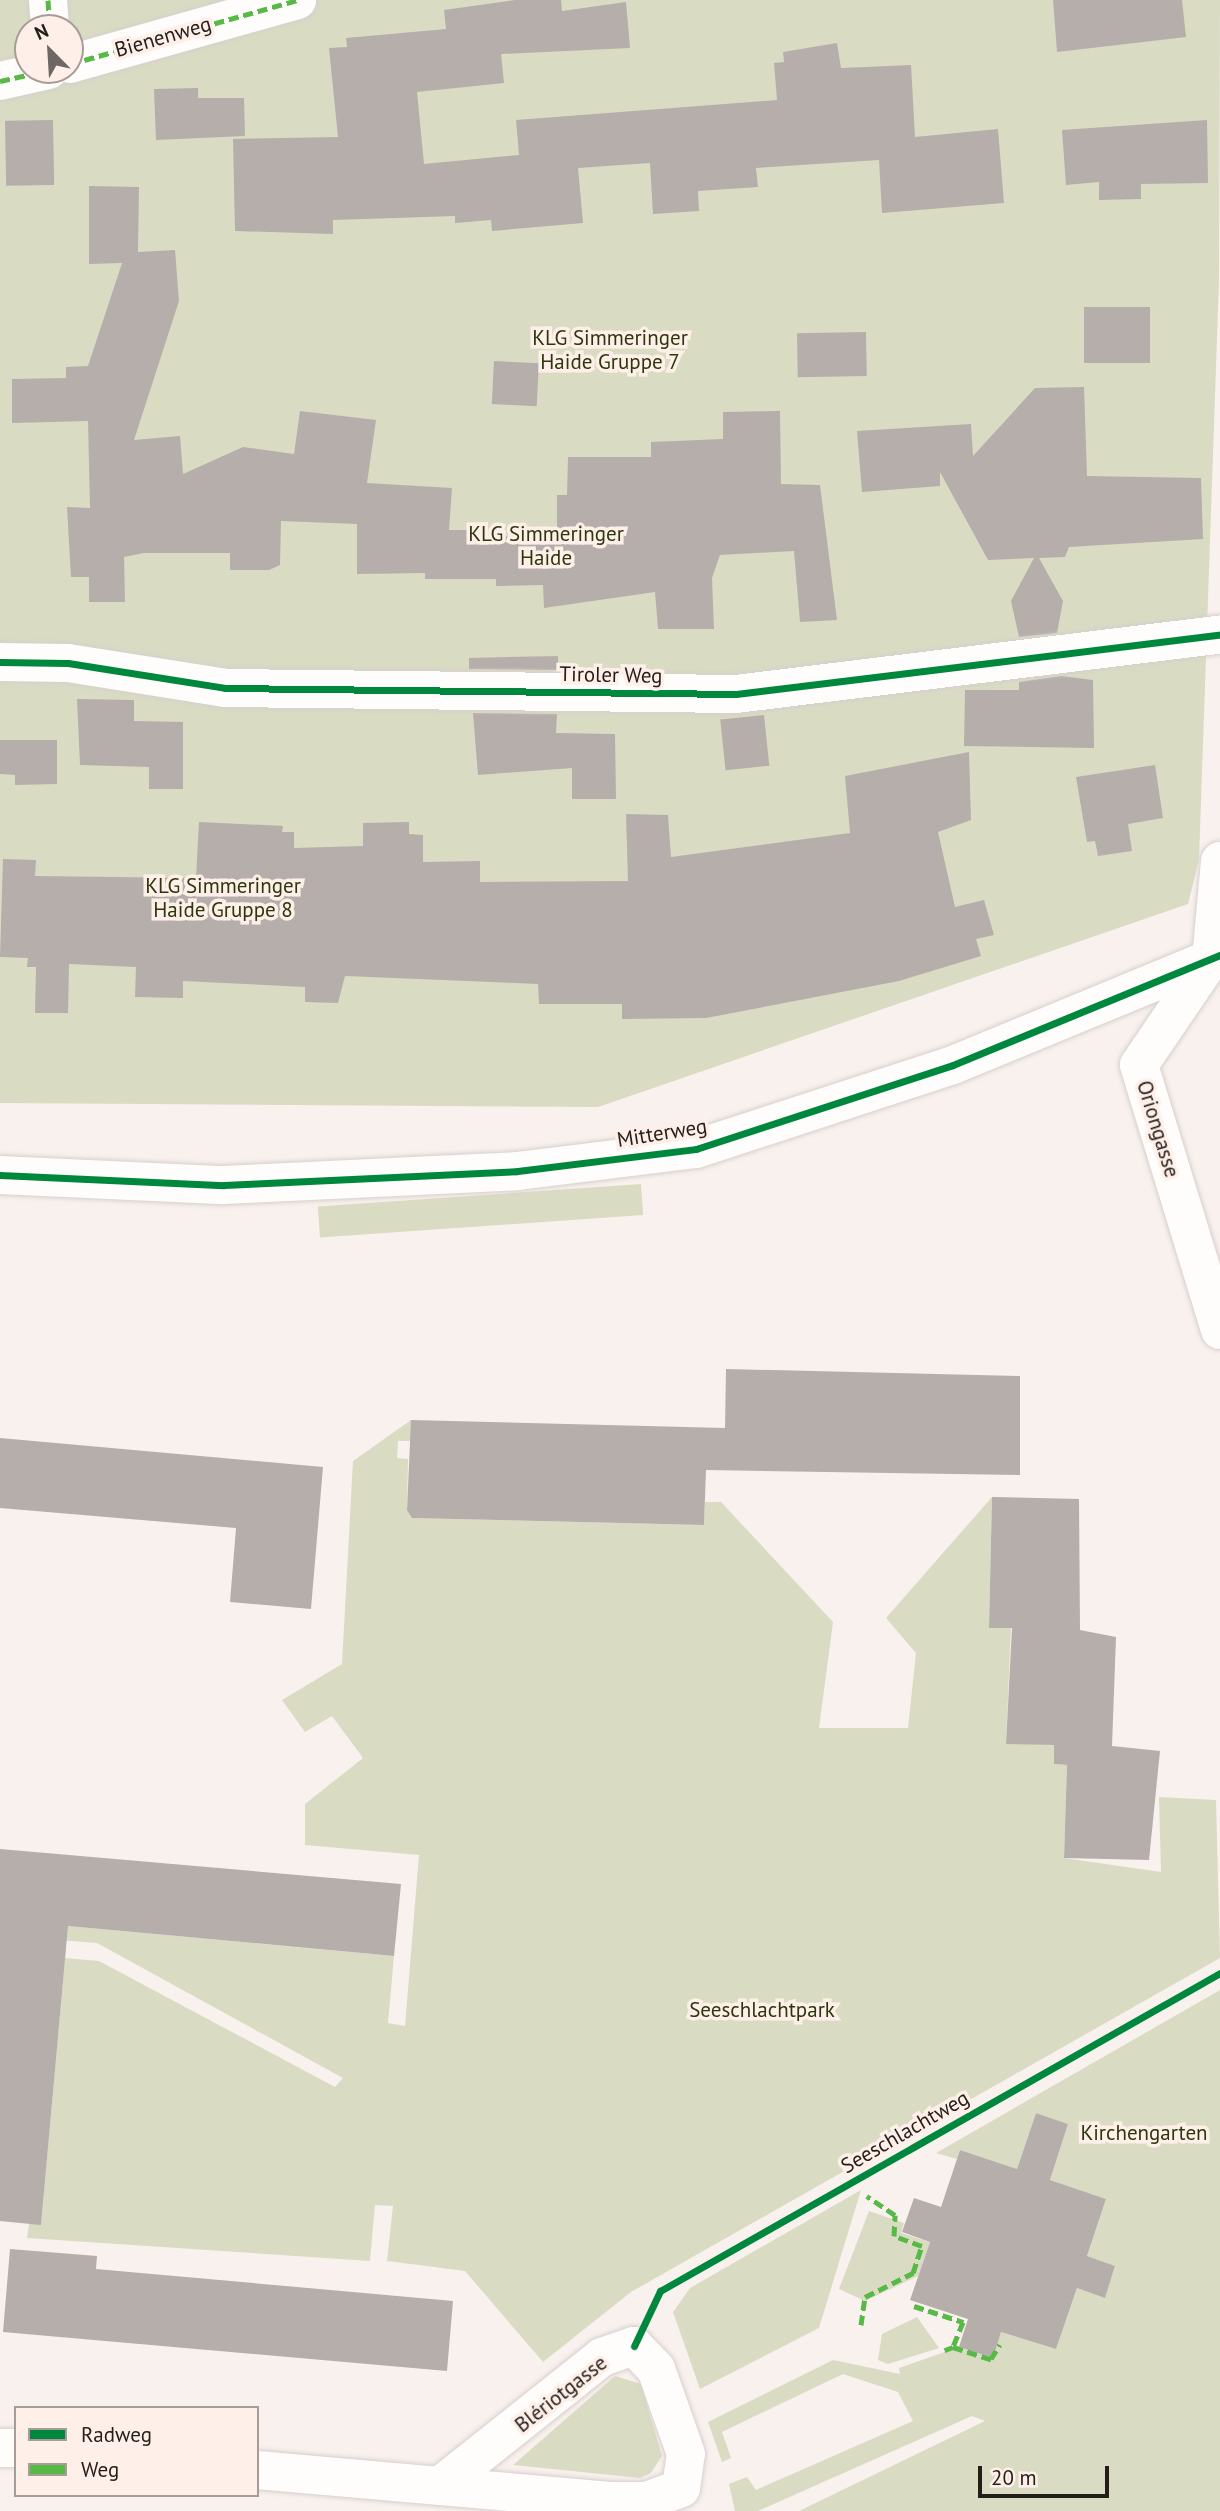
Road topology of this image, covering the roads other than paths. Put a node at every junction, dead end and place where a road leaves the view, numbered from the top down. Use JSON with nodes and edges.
{"nodes":[{"id":1,"x":297,"y":0,"type":"edge"},
{"id":2,"x":84,"y":60,"type":"edge"},
{"id":3,"x":1220,"y":635,"type":"edge"},
{"id":4,"x":0,"y":662,"type":"edge"},
{"id":5,"x":1220,"y":861,"type":"edge"},
{"id":6,"x":1216,"y":957,"type":"edge"},
{"id":7,"x":0,"y":1175,"type":"edge"},
{"id":8,"x":76,"y":1180,"type":"junction"},
{"id":9,"x":0,"y":1184,"type":"edge"},
{"id":10,"x":1220,"y":1330,"type":"edge"},
{"id":11,"x":259,"y":2470,"type":"edge"},
{"id":12,"x":440,"y":2486,"type":"junction"}],
"edges":[{"from":1,"to":2,"type":"street","name":"Bienenweg"},
{"from":3,"to":4,"type":"street","name":"Tiroler Weg"},
{"from":5,"to":6,"type":"street","name":"Oriongasse"},
{"from":6,"to":8,"type":"street","name":"Mitterweg"},
{"from":6,"to":10,"type":"street","name":"Oriongasse"},
{"from":7,"to":8,"type":"street","name":"Mitterweg"},
{"from":8,"to":9,"type":"street","name":"Mitterweg"},
{"from":11,"to":12,"type":"street","name":"Blériotgasse"},
{"from":12,"to":12,"type":"street","name":"Blériotgasse"}]}
